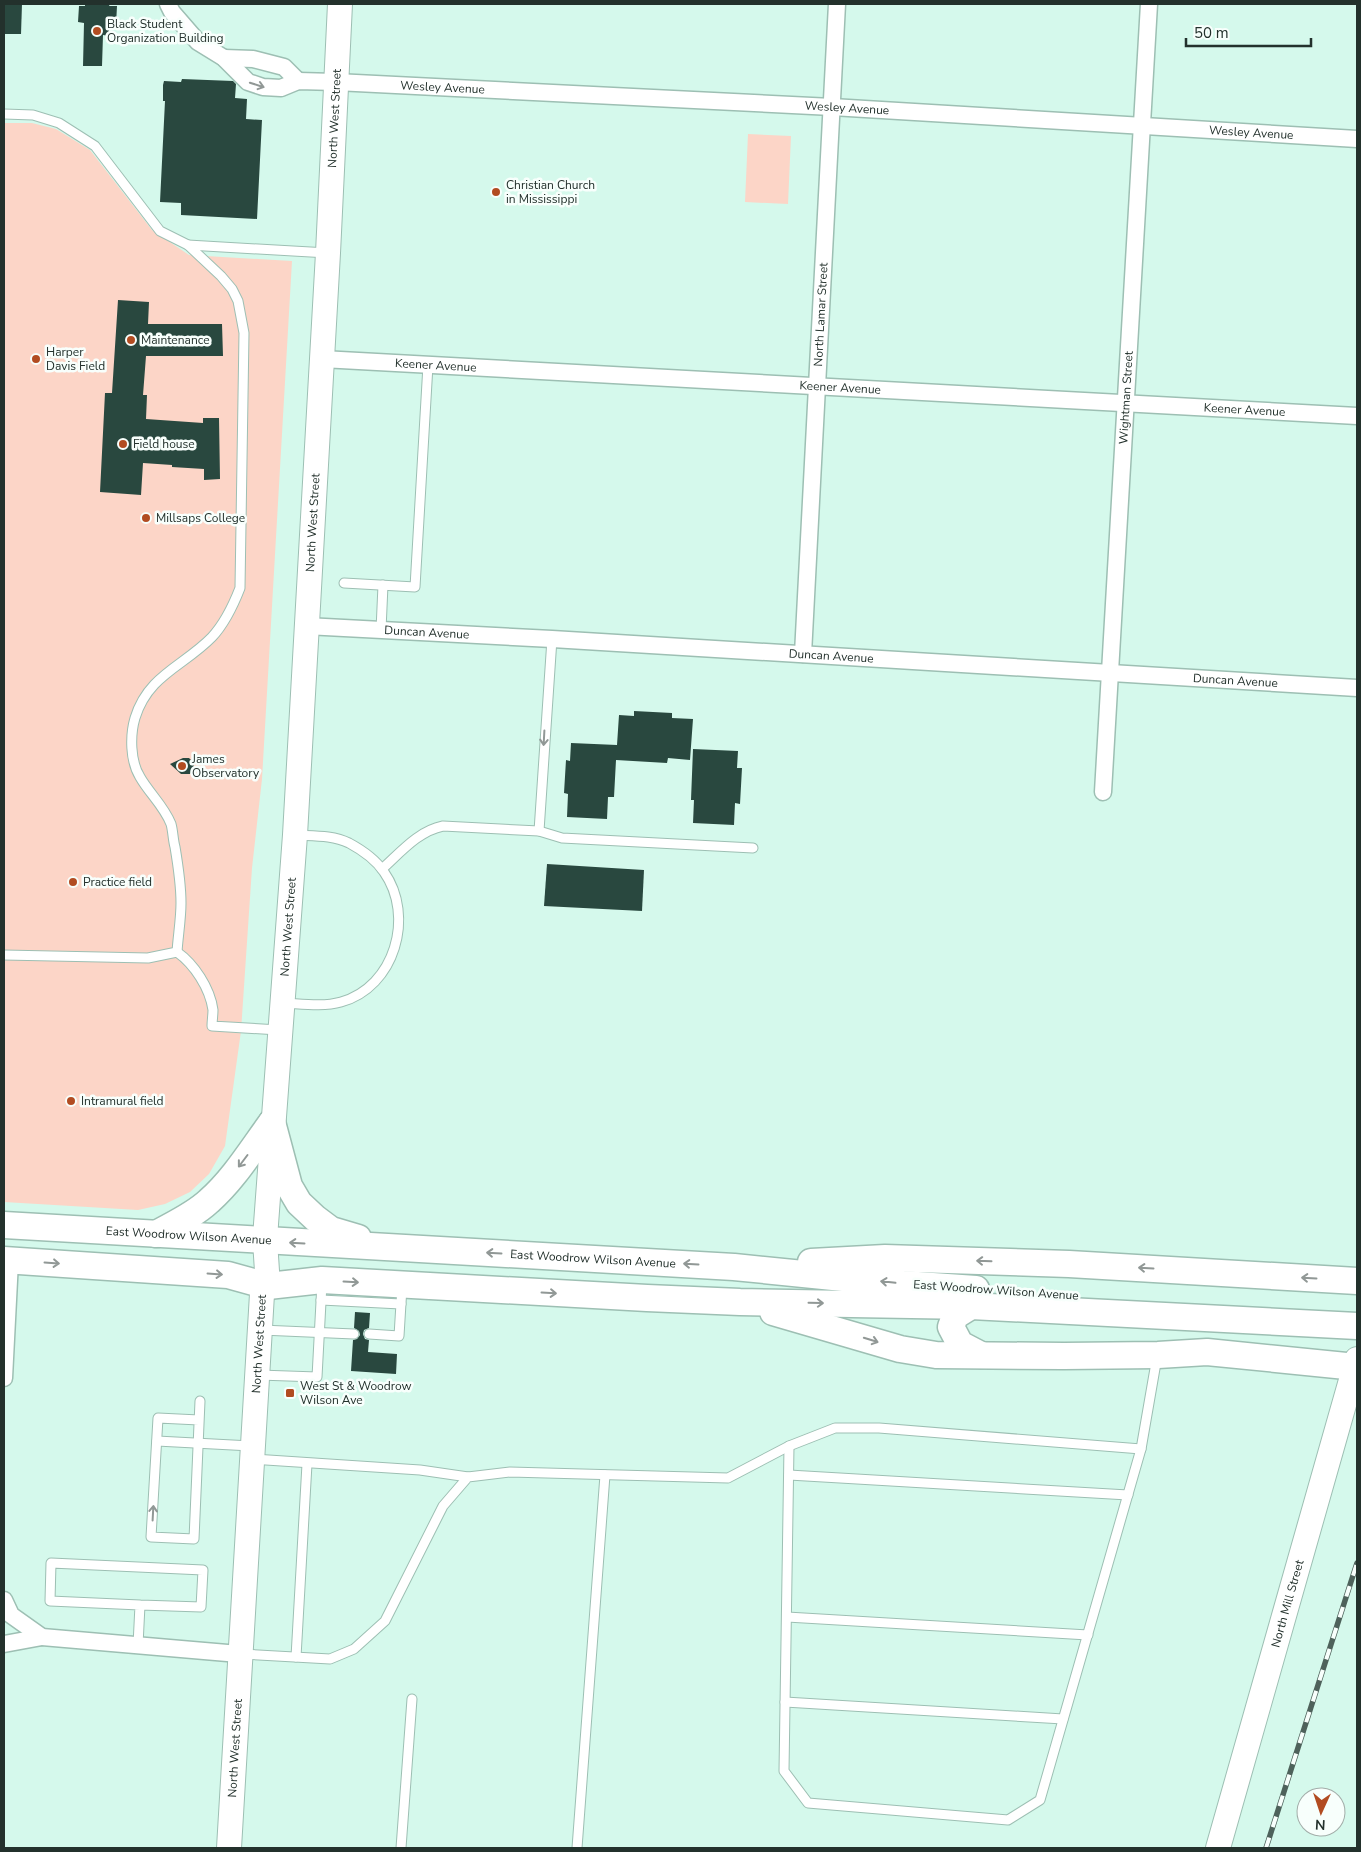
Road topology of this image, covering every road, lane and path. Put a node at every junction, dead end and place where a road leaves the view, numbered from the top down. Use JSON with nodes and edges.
{"nodes":[{"id":1,"x":168,"y":4,"type":"edge"},
{"id":2,"x":340,"y":4,"type":"edge"},
{"id":3,"x":837,"y":4,"type":"edge"},
{"id":4,"x":1149,"y":4,"type":"edge"},
{"id":5,"x":224,"y":58,"type":"junction"},
{"id":6,"x":298,"y":81,"type":"junction"},
{"id":7,"x":336,"y":82,"type":"junction"},
{"id":8,"x":832,"y":107,"type":"junction"},
{"id":9,"x":4,"y":114,"type":"edge"},
{"id":10,"x":1142,"y":127,"type":"junction"},
{"id":11,"x":1357,"y":139,"type":"edge"},
{"id":12,"x":188,"y":245,"type":"junction"},
{"id":13,"x":328,"y":253,"type":"junction"},
{"id":14,"x":322,"y":359,"type":"junction"},
{"id":15,"x":428,"y":365,"type":"junction"},
{"id":16,"x":817,"y":386,"type":"junction"},
{"id":17,"x":1125,"y":404,"type":"junction"},
{"id":18,"x":1357,"y":416,"type":"edge"},
{"id":19,"x":344,"y":583,"type":"dead end"},
{"id":20,"x":383,"y":585,"type":"junction"},
{"id":21,"x":306,"y":626,"type":"junction"},
{"id":22,"x":381,"y":630,"type":"junction"},
{"id":23,"x":552,"y":639,"type":"junction"},
{"id":24,"x":803,"y":654,"type":"junction"},
{"id":25,"x":1110,"y":673,"type":"junction"},
{"id":26,"x":1357,"y":688,"type":"edge"},
{"id":27,"x":1103,"y":792,"type":"dead end"},
{"id":28,"x":539,"y":831,"type":"junction"},
{"id":29,"x":295,"y":835,"type":"junction"},
{"id":30,"x":753,"y":848,"type":"dead end"},
{"id":31,"x":382,"y":869,"type":"junction"},
{"id":32,"x":177,"y":952,"type":"junction"},
{"id":33,"x":4,"y":955,"type":"edge"},
{"id":34,"x":282,"y":1002,"type":"junction"},
{"id":35,"x":279,"y":1030,"type":"junction"},
{"id":36,"x":272,"y":1122,"type":"junction"},
{"id":37,"x":4,"y":1225,"type":"edge"},
{"id":38,"x":156,"y":1234,"type":"junction"},
{"id":39,"x":265,"y":1241,"type":"junction"},
{"id":40,"x":390,"y":1248,"type":"junction"},
{"id":41,"x":7,"y":1261,"type":"edge"},
{"id":42,"x":734,"y":1267,"type":"junction"},
{"id":43,"x":1357,"y":1281,"type":"edge"},
{"id":44,"x":268,"y":1286,"type":"junction"},
{"id":45,"x":322,"y":1290,"type":"junction"},
{"id":46,"x":401,"y":1295,"type":"junction"},
{"id":47,"x":740,"y":1302,"type":"junction"},
{"id":48,"x":971,"y":1306,"type":"junction"},
{"id":49,"x":1180,"y":1308,"type":"junction"},
{"id":50,"x":1357,"y":1310,"type":"edge"},
{"id":51,"x":1357,"y":1326,"type":"edge"},
{"id":52,"x":259,"y":1330,"type":"junction"},
{"id":53,"x":320,"y":1333,"type":"junction"},
{"id":54,"x":354,"y":1334,"type":"dead end"},
{"id":55,"x":369,"y":1334,"type":"dead end"},
{"id":56,"x":981,"y":1355,"type":"junction"},
{"id":57,"x":1158,"y":1355,"type":"junction"},
{"id":58,"x":1357,"y":1363,"type":"edge"},
{"id":59,"x":257,"y":1375,"type":"junction"},
{"id":60,"x":4,"y":1378,"type":"edge"},
{"id":61,"x":200,"y":1401,"type":"dead end"},
{"id":62,"x":199,"y":1420,"type":"junction"},
{"id":63,"x":157,"y":1441,"type":"junction"},
{"id":64,"x":197,"y":1444,"type":"junction"},
{"id":65,"x":789,"y":1446,"type":"junction"},
{"id":66,"x":1141,"y":1449,"type":"junction"},
{"id":67,"x":252,"y":1453,"type":"junction"},
{"id":68,"x":307,"y":1464,"type":"junction"},
{"id":69,"x":605,"y":1475,"type":"junction"},
{"id":70,"x":789,"y":1475,"type":"junction"},
{"id":71,"x":468,"y":1477,"type":"junction"},
{"id":72,"x":1128,"y":1495,"type":"junction"},
{"id":73,"x":4,"y":1600,"type":"edge"},
{"id":74,"x":140,"y":1605,"type":"junction"},
{"id":75,"x":786,"y":1617,"type":"junction"},
{"id":76,"x":1088,"y":1635,"type":"junction"},
{"id":77,"x":42,"y":1637,"type":"junction"},
{"id":78,"x":4,"y":1644,"type":"edge"},
{"id":79,"x":138,"y":1645,"type":"junction"},
{"id":80,"x":239,"y":1654,"type":"junction"},
{"id":81,"x":296,"y":1657,"type":"junction"},
{"id":82,"x":412,"y":1699,"type":"dead end"},
{"id":83,"x":785,"y":1702,"type":"junction"},
{"id":84,"x":1063,"y":1719,"type":"junction"},
{"id":85,"x":228,"y":1848,"type":"edge"},
{"id":86,"x":401,"y":1848,"type":"edge"},
{"id":87,"x":577,"y":1848,"type":"edge"},
{"id":88,"x":1218,"y":1848,"type":"edge"}],
"edges":[{"from":1,"to":5,"type":"street","name":"Wesley Avenue"},
{"from":2,"to":7,"type":"street","name":"North West Street"},
{"from":3,"to":8,"type":"street","name":"North Lamar Street"},
{"from":4,"to":10,"type":"street","name":"Wightman Street"},
{"from":5,"to":6,"type":"street"},
{"from":5,"to":6,"type":"street","name":"Wesley Avenue","one_way":true},
{"from":6,"to":7,"type":"street","name":"Wesley Avenue"},
{"from":7,"to":8,"type":"street","name":"Wesley Avenue"},
{"from":7,"to":13,"type":"street","name":"North West Street"},
{"from":8,"to":10,"type":"street","name":"Wesley Avenue"},
{"from":8,"to":16,"type":"street","name":"North Lamar Street"},
{"from":9,"to":12,"type":"lane"},
{"from":10,"to":11,"type":"street","name":"Wesley Avenue"},
{"from":10,"to":17,"type":"street","name":"Wightman Street"},
{"from":12,"to":13,"type":"lane"},
{"from":12,"to":32,"type":"lane"},
{"from":13,"to":14,"type":"street","name":"North West Street"},
{"from":14,"to":15,"type":"street","name":"Keener Avenue"},
{"from":14,"to":21,"type":"street","name":"North West Street"},
{"from":15,"to":16,"type":"street","name":"Keener Avenue"},
{"from":15,"to":20,"type":"lane"},
{"from":16,"to":17,"type":"street","name":"Keener Avenue"},
{"from":16,"to":24,"type":"street","name":"North Lamar Street"},
{"from":17,"to":18,"type":"street","name":"Keener Avenue"},
{"from":17,"to":25,"type":"street","name":"Wightman Street"},
{"from":19,"to":20,"type":"lane"},
{"from":20,"to":22,"type":"lane"},
{"from":21,"to":22,"type":"street","name":"Duncan Avenue"},
{"from":21,"to":29,"type":"street","name":"North West Street"},
{"from":22,"to":23,"type":"street","name":"Duncan Avenue"},
{"from":23,"to":24,"type":"street","name":"Duncan Avenue"},
{"from":23,"to":28,"type":"lane","one_way":true},
{"from":24,"to":25,"type":"street","name":"Duncan Avenue"},
{"from":25,"to":26,"type":"street","name":"Duncan Avenue"},
{"from":25,"to":27,"type":"street","name":"Wightman Street"},
{"from":28,"to":30,"type":"lane"},
{"from":28,"to":31,"type":"lane"},
{"from":29,"to":31,"type":"lane"},
{"from":29,"to":34,"type":"street","name":"North West Street"},
{"from":31,"to":34,"type":"lane"},
{"from":32,"to":33,"type":"lane"},
{"from":32,"to":35,"type":"lane"},
{"from":34,"to":35,"type":"street","name":"North West Street"},
{"from":35,"to":36,"type":"street","name":"North West Street"},
{"from":36,"to":38,"type":"main road","one_way":true},
{"from":36,"to":39,"type":"street","name":"North West Street"},
{"from":36,"to":40,"type":"main road"},
{"from":37,"to":38,"type":"main road","name":"East Woodrow Wilson Avenue"},
{"from":38,"to":39,"type":"main road","name":"East Woodrow Wilson Avenue"},
{"from":40,"to":39,"type":"main road","name":"East Woodrow Wilson Avenue","one_way":true},
{"from":39,"to":44,"type":"street","name":"North West Street"},
{"from":42,"to":40,"type":"main road","name":"East Woodrow Wilson Avenue","one_way":true},
{"from":41,"to":44,"type":"main road","name":"East Woodrow Wilson Avenue","one_way":true},
{"from":41,"to":60,"type":"street"},
{"from":43,"to":42,"type":"main road","one_way":true},
{"from":49,"to":42,"type":"main road","name":"East Woodrow Wilson Avenue","one_way":true},
{"from":44,"to":45,"type":"main road","name":"East Woodrow Wilson Avenue"},
{"from":44,"to":52,"type":"street","name":"North West Street"},
{"from":45,"to":46,"type":"main road","name":"East Woodrow Wilson Avenue"},
{"from":45,"to":53,"type":"lane"},
{"from":46,"to":47,"type":"main road","name":"East Woodrow Wilson Avenue","one_way":true},
{"from":46,"to":55,"type":"lane"},
{"from":47,"to":48,"type":"main road","name":"East Woodrow Wilson Avenue","one_way":true},
{"from":47,"to":56,"type":"main road","one_way":true},
{"from":48,"to":49,"type":"main road","name":"East Woodrow Wilson Avenue"},
{"from":48,"to":56,"type":"main road"},
{"from":49,"to":50,"type":"main road"},
{"from":49,"to":51,"type":"main road"},
{"from":52,"to":53,"type":"lane"},
{"from":52,"to":59,"type":"street","name":"North West Street"},
{"from":53,"to":54,"type":"lane"},
{"from":53,"to":59,"type":"lane"},
{"from":56,"to":57,"type":"main road"},
{"from":57,"to":58,"type":"main road"},
{"from":57,"to":66,"type":"lane"},
{"from":58,"to":88,"type":"street","name":"North Mill Street"},
{"from":59,"to":67,"type":"street","name":"North West Street"},
{"from":61,"to":62,"type":"lane"},
{"from":62,"to":63,"type":"lane"},
{"from":62,"to":64,"type":"lane"},
{"from":63,"to":64,"type":"lane"},
{"from":64,"to":63,"type":"lane","one_way":true},
{"from":64,"to":67,"type":"lane"},
{"from":65,"to":66,"type":"lane"},
{"from":65,"to":69,"type":"lane"},
{"from":65,"to":70,"type":"lane"},
{"from":66,"to":72,"type":"lane"},
{"from":67,"to":68,"type":"lane"},
{"from":67,"to":80,"type":"street","name":"North West Street"},
{"from":68,"to":71,"type":"lane"},
{"from":68,"to":81,"type":"lane"},
{"from":69,"to":71,"type":"lane"},
{"from":69,"to":87,"type":"lane"},
{"from":70,"to":72,"type":"lane"},
{"from":70,"to":75,"type":"lane"},
{"from":71,"to":81,"type":"lane"},
{"from":72,"to":76,"type":"lane"},
{"from":73,"to":77,"type":"street"},
{"from":74,"to":74,"type":"lane"},
{"from":74,"to":79,"type":"lane"},
{"from":75,"to":76,"type":"lane"},
{"from":75,"to":83,"type":"lane"},
{"from":76,"to":84,"type":"lane"},
{"from":77,"to":78,"type":"street"},
{"from":77,"to":79,"type":"street"},
{"from":79,"to":80,"type":"street"},
{"from":80,"to":81,"type":"lane"},
{"from":80,"to":85,"type":"street","name":"North West Street"},
{"from":82,"to":86,"type":"lane"},
{"from":83,"to":84,"type":"lane"},
{"from":83,"to":84,"type":"lane"}]}
